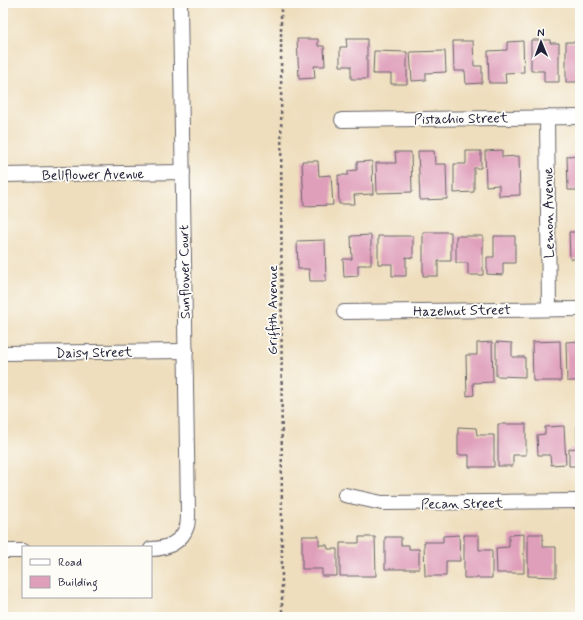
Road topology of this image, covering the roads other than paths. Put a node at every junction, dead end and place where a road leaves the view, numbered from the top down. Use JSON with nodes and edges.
{"nodes":[{"id":1,"x":180,"y":5,"type":"dead end"},
{"id":2,"x":547,"y":117,"type":"junction"},
{"id":3,"x":580,"y":117,"type":"edge"},
{"id":4,"x":342,"y":120,"type":"dead end"},
{"id":5,"x":183,"y":172,"type":"junction"},
{"id":6,"x":3,"y":175,"type":"edge"},
{"id":7,"x":549,"y":309,"type":"junction"},
{"id":8,"x":580,"y":309,"type":"edge"},
{"id":9,"x":344,"y":312,"type":"dead end"},
{"id":10,"x":186,"y":351,"type":"junction"},
{"id":11,"x":3,"y":353,"type":"edge"},
{"id":12,"x":345,"y":495,"type":"dead end"},
{"id":13,"x":580,"y":501,"type":"edge"},
{"id":14,"x":152,"y":549,"type":"edge"},
{"id":15,"x":3,"y":551,"type":"edge"},
{"id":16,"x":22,"y":551,"type":"edge"}],
"edges":[{"from":1,"to":5,"type":"street","name":"Sunflower Court"},
{"from":2,"to":3,"type":"street","name":"Pistachio Street"},
{"from":2,"to":4,"type":"street","name":"Pistachio Street"},
{"from":2,"to":7,"type":"street","name":"Lemon Avenue"},
{"from":5,"to":6,"type":"street","name":"Bellflower Avenue"},
{"from":5,"to":10,"type":"street","name":"Sunflower Court"},
{"from":7,"to":8,"type":"street","name":"Hazelnut Street"},
{"from":7,"to":9,"type":"street","name":"Hazelnut Street"},
{"from":10,"to":11,"type":"street","name":"Daisy Street"},
{"from":10,"to":14,"type":"street","name":"Sunflower Court"},
{"from":12,"to":13,"type":"street","name":"Pecan Street"},
{"from":15,"to":16,"type":"street"}]}
